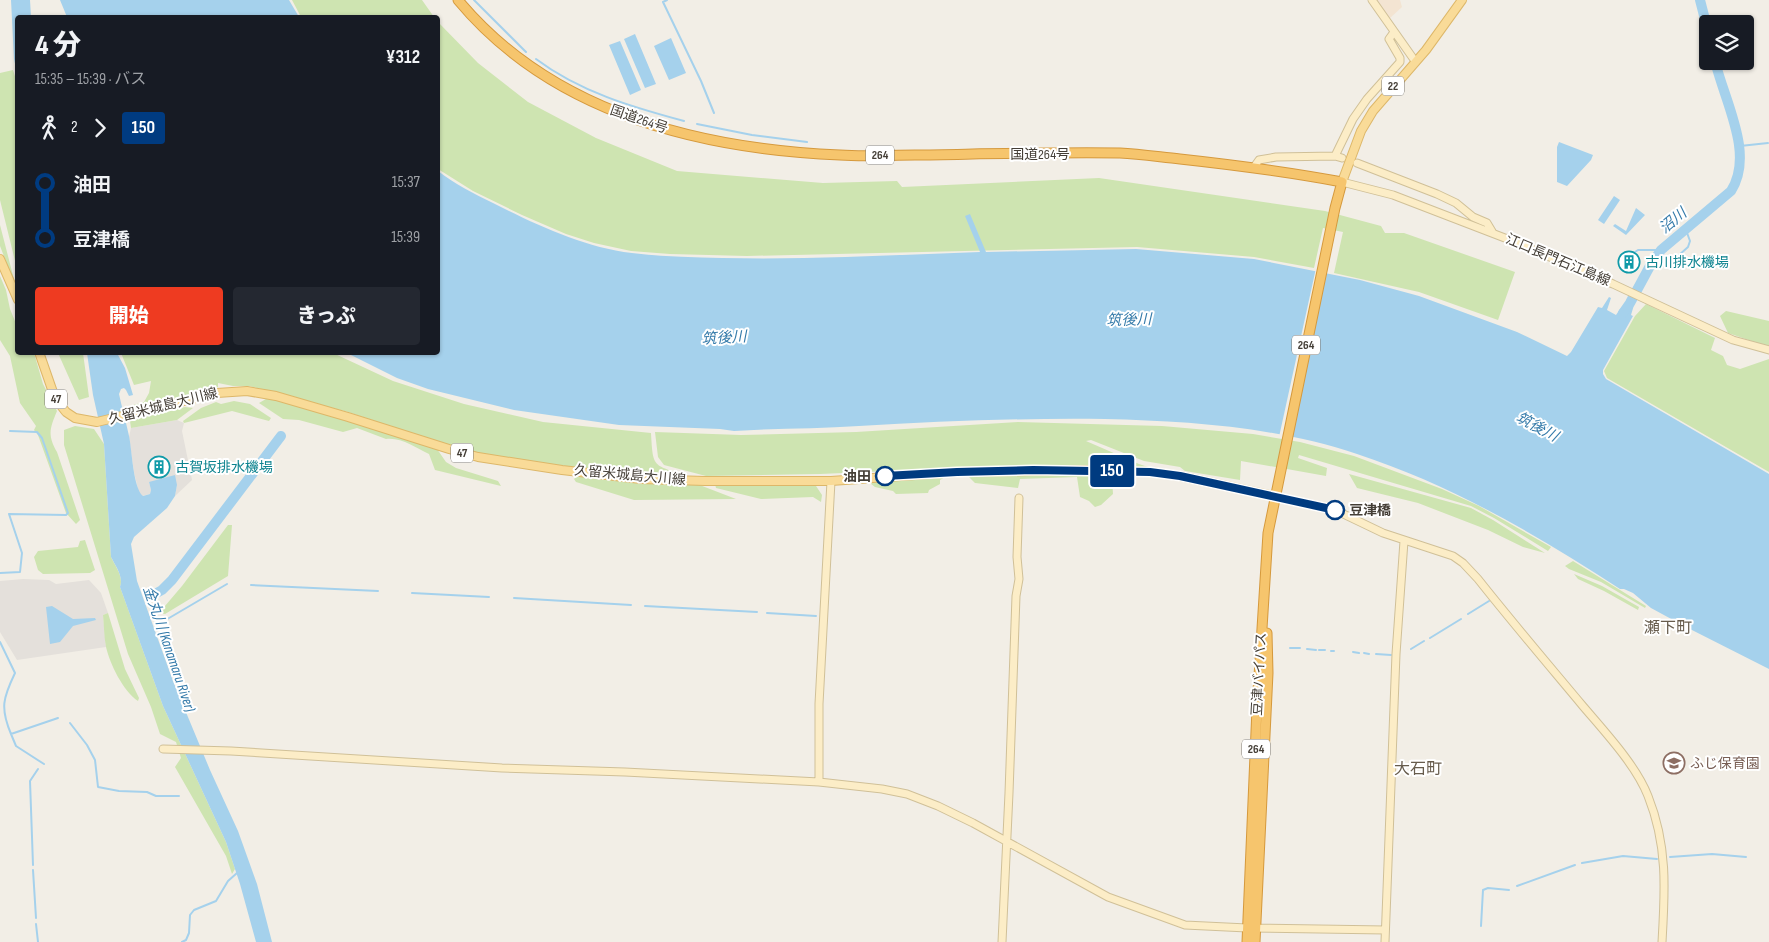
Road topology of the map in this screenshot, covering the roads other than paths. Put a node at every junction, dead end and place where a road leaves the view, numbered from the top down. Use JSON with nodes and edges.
{"nodes":[{"id":1,"x":458,"y":0,"type":"edge"},
{"id":2,"x":1372,"y":0,"type":"edge"},
{"id":3,"x":1462,"y":0,"type":"edge"},
{"id":4,"x":1394,"y":32,"type":"junction"},
{"id":5,"x":1415,"y":61,"type":"junction"},
{"id":6,"x":1357,"y":163,"type":"dead end"},
{"id":7,"x":1254,"y":167,"type":"junction"},
{"id":8,"x":1342,"y":182,"type":"junction"},
{"id":9,"x":1493,"y":233,"type":"junction"},
{"id":10,"x":0,"y":260,"type":"edge"},
{"id":11,"x":15,"y":293,"type":"edge"},
{"id":12,"x":1769,"y":350,"type":"edge"},
{"id":13,"x":40,"y":355,"type":"edge"},
{"id":14,"x":831,"y":481,"type":"junction"},
{"id":15,"x":1274,"y":496,"type":"junction"},
{"id":16,"x":1019,"y":498,"type":"dead end"},
{"id":17,"x":1404,"y":541,"type":"junction"},
{"id":18,"x":163,"y":749,"type":"dead end"},
{"id":19,"x":818,"y":782,"type":"junction"},
{"id":20,"x":1007,"y":842,"type":"junction"},
{"id":21,"x":1252,"y":928,"type":"junction"},
{"id":22,"x":1386,"y":930,"type":"junction"},
{"id":23,"x":1002,"y":942,"type":"edge"},
{"id":24,"x":1247,"y":942,"type":"edge"},
{"id":25,"x":1256,"y":942,"type":"edge"},
{"id":26,"x":1385,"y":942,"type":"edge"},
{"id":27,"x":1662,"y":942,"type":"edge"}],
"edges":[{"from":1,"to":7,"type":"highway","name":"国道264号","number":"264"},
{"from":2,"to":4,"type":"street"},
{"from":3,"to":5,"type":"main road","number":"22"},
{"from":4,"to":5,"type":"street"},
{"from":4,"to":7,"type":"street"},
{"from":5,"to":8,"type":"main road","number":"22"},
{"from":6,"to":9,"type":"street"},
{"from":7,"to":8,"type":"highway","name":"国道264号","number":"264"},
{"from":8,"to":9,"type":"street","name":"江口長門石江島線"},
{"from":8,"to":15,"type":"highway","number":"264"},
{"from":9,"to":12,"type":"street","name":"江口長門石江島線"},
{"from":10,"to":11,"type":"main road"},
{"from":13,"to":14,"type":"main road","name":"久留米城島大川線","number":"47"},
{"from":14,"to":15,"type":"main road","name":"久留米城島大川線","number":"47"},
{"from":14,"to":19,"type":"street"},
{"from":15,"to":17,"type":"street"},
{"from":15,"to":21,"type":"highway","name":"豆津バイパス","number":"264"},
{"from":16,"to":20,"type":"street"},
{"from":17,"to":22,"type":"street"},
{"from":17,"to":27,"type":"street"},
{"from":18,"to":19,"type":"street"},
{"from":19,"to":20,"type":"street"},
{"from":20,"to":21,"type":"street"},
{"from":20,"to":23,"type":"street"},
{"from":21,"to":22,"type":"street"},
{"from":21,"to":24,"type":"highway","name":"豆津バイパス","number":"264"},
{"from":21,"to":25,"type":"highway","name":"豆津バイパス","number":"264"},
{"from":22,"to":26,"type":"street"}]}
